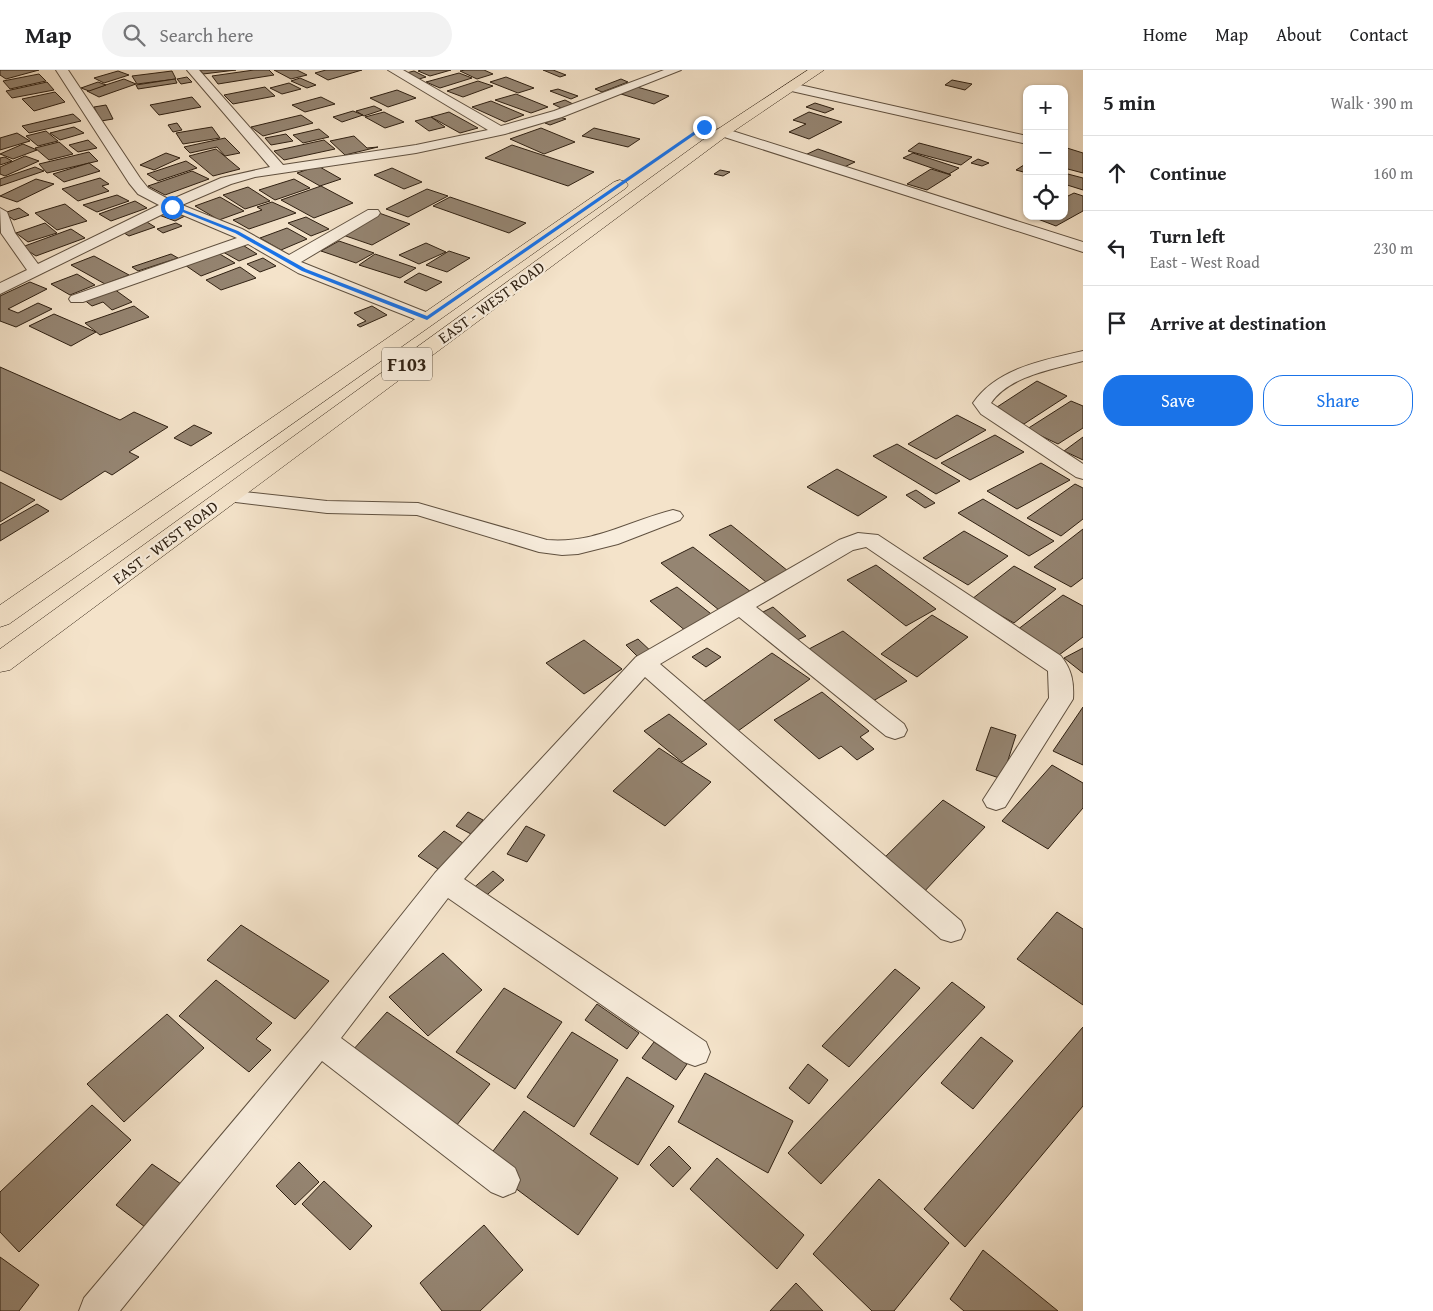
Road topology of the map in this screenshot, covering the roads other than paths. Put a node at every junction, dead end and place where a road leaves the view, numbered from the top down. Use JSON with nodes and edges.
{"nodes":[{"id":1,"x":62,"y":70,"type":"edge"},
{"id":2,"x":193,"y":70,"type":"edge"},
{"id":3,"x":394,"y":70,"type":"edge"},
{"id":4,"x":675,"y":70,"type":"edge"},
{"id":5,"x":817,"y":70,"type":"edge"},
{"id":6,"x":636,"y":72,"type":"dead end"},
{"id":7,"x":652,"y":78,"type":"junction"},
{"id":8,"x":787,"y":78,"type":"edge"},
{"id":9,"x":500,"y":131,"type":"junction"},
{"id":10,"x":722,"y":132,"type":"junction"},
{"id":11,"x":1023,"y":139,"type":"edge"},
{"id":12,"x":279,"y":169,"type":"junction"},
{"id":13,"x":170,"y":205,"type":"junction"},
{"id":14,"x":0,"y":212,"type":"edge"},
{"id":15,"x":373,"y":213,"type":"dead end"},
{"id":16,"x":248,"y":239,"type":"junction"},
{"id":17,"x":1083,"y":247,"type":"edge"},
{"id":18,"x":289,"y":262,"type":"junction"},
{"id":19,"x":36,"y":272,"type":"junction"},
{"id":20,"x":0,"y":289,"type":"edge"},
{"id":21,"x":77,"y":299,"type":"dead end"},
{"id":22,"x":427,"y":319,"type":"junction"},
{"id":23,"x":1083,"y":356,"type":"edge"},
{"id":24,"x":1083,"y":473,"type":"edge"},
{"id":25,"x":226,"y":496,"type":"junction"},
{"id":26,"x":672,"y":516,"type":"dead end"},
{"id":27,"x":741,"y":606,"type":"junction"},
{"id":28,"x":2,"y":613,"type":"edge"},
{"id":29,"x":644,"y":662,"type":"junction"},
{"id":30,"x":0,"y":664,"type":"edge"},
{"id":31,"x":895,"y":730,"type":"dead end"},
{"id":32,"x":996,"y":800,"type":"dead end"},
{"id":33,"x":445,"y":881,"type":"junction"},
{"id":34,"x":951,"y":930,"type":"dead end"},
{"id":35,"x":320,"y":1041,"type":"junction"},
{"id":36,"x":696,"y":1052,"type":"dead end"},
{"id":37,"x":502,"y":1180,"type":"dead end"},
{"id":38,"x":97,"y":1311,"type":"edge"}],
"edges":[{"from":1,"to":13,"type":"street"},
{"from":2,"to":12,"type":"street"},
{"from":3,"to":9,"type":"street"},
{"from":4,"to":7,"type":"street"},
{"from":5,"to":8,"type":"main road","name":"EAST - WEST ROAD","number":"F103"},
{"from":6,"to":7,"type":"street"},
{"from":7,"to":9,"type":"street"},
{"from":8,"to":10,"type":"main road","name":"EAST - WEST ROAD","number":"F103"},
{"from":8,"to":11,"type":"street"},
{"from":8,"to":22,"type":"main road","name":"EAST - WEST ROAD","number":"F103"},
{"from":9,"to":12,"type":"street"},
{"from":10,"to":17,"type":"street"},
{"from":10,"to":25,"type":"main road","name":"EAST - WEST ROAD","number":"F103"},
{"from":12,"to":13,"type":"street"},
{"from":13,"to":16,"type":"street"},
{"from":13,"to":19,"type":"street"},
{"from":14,"to":19,"type":"street"},
{"from":15,"to":18,"type":"street"},
{"from":16,"to":18,"type":"street"},
{"from":16,"to":21,"type":"street"},
{"from":18,"to":22,"type":"street"},
{"from":19,"to":20,"type":"street"},
{"from":22,"to":28,"type":"main road","name":"EAST - WEST ROAD","number":"F103"},
{"from":23,"to":24,"type":"street"},
{"from":25,"to":26,"type":"street"},
{"from":25,"to":30,"type":"main road","name":"EAST - WEST ROAD","number":"F103"},
{"from":27,"to":29,"type":"street"},
{"from":27,"to":31,"type":"street"},
{"from":27,"to":32,"type":"street"},
{"from":29,"to":33,"type":"street"},
{"from":29,"to":34,"type":"street"},
{"from":33,"to":35,"type":"street"},
{"from":33,"to":36,"type":"street"},
{"from":35,"to":37,"type":"street"},
{"from":35,"to":38,"type":"street"}]}
